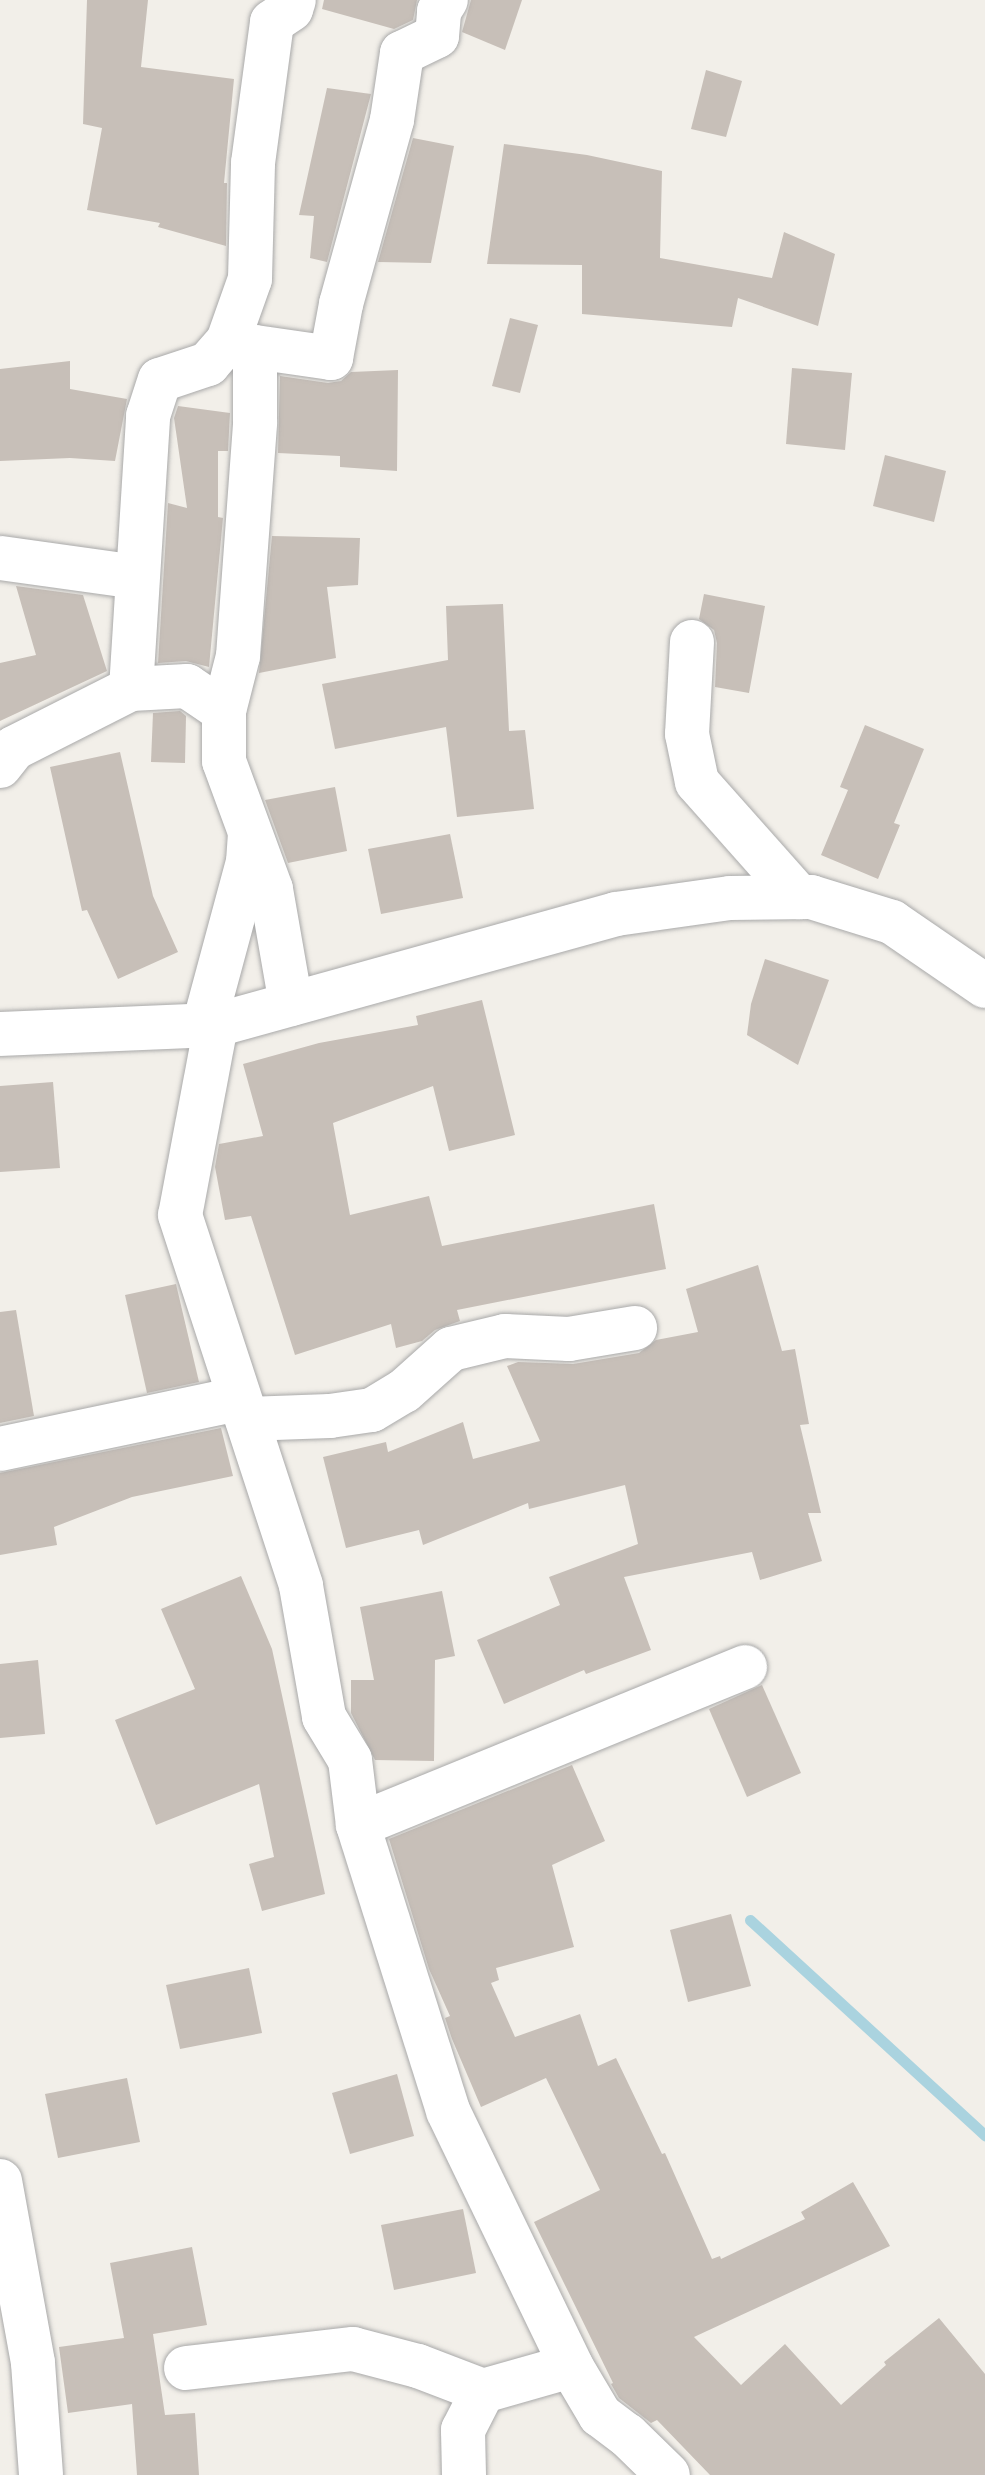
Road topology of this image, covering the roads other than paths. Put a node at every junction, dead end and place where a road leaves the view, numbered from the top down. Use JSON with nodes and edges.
{"nodes":[{"id":1,"x":294,"y":0,"type":"edge"},
{"id":2,"x":446,"y":0,"type":"edge"},
{"id":3,"x":0,"y":558,"type":"edge"},
{"id":4,"x":137,"y":577,"type":"junction"},
{"id":5,"x":692,"y":642,"type":"dead end"},
{"id":6,"x":131,"y":689,"type":"junction"},
{"id":7,"x":224,"y":711,"type":"junction"},
{"id":8,"x":0,"y":766,"type":"edge"},
{"id":9,"x":250,"y":826,"type":"junction"},
{"id":10,"x":799,"y":897,"type":"junction"},
{"id":11,"x":985,"y":986,"type":"edge"},
{"id":12,"x":291,"y":1004,"type":"junction"},
{"id":13,"x":210,"y":1025,"type":"junction"},
{"id":14,"x":0,"y":1034,"type":"edge"},
{"id":15,"x":635,"y":1328,"type":"dead end"},
{"id":16,"x":243,"y":1409,"type":"junction"},
{"id":17,"x":0,"y":1449,"type":"edge"},
{"id":18,"x":745,"y":1667,"type":"dead end"},
{"id":19,"x":358,"y":1825,"type":"junction"},
{"id":20,"x":0,"y":2181,"type":"edge"},
{"id":21,"x":571,"y":2366,"type":"junction"},
{"id":22,"x":186,"y":2368,"type":"dead end"},
{"id":23,"x":483,"y":2391,"type":"junction"},
{"id":24,"x":41,"y":2475,"type":"edge"},
{"id":25,"x":464,"y":2475,"type":"edge"},
{"id":26,"x":668,"y":2475,"type":"edge"}],
"edges":[{"from":1,"to":4,"type":"street"},
{"from":2,"to":7,"type":"street"},
{"from":3,"to":4,"type":"street"},
{"from":4,"to":6,"type":"street"},
{"from":5,"to":10,"type":"street"},
{"from":6,"to":7,"type":"street"},
{"from":6,"to":8,"type":"street"},
{"from":7,"to":9,"type":"street"},
{"from":9,"to":12,"type":"street"},
{"from":9,"to":13,"type":"street"},
{"from":10,"to":11,"type":"street"},
{"from":10,"to":12,"type":"street"},
{"from":12,"to":13,"type":"street"},
{"from":13,"to":14,"type":"street"},
{"from":13,"to":16,"type":"street"},
{"from":15,"to":16,"type":"street"},
{"from":16,"to":17,"type":"street"},
{"from":16,"to":19,"type":"street"},
{"from":18,"to":19,"type":"street"},
{"from":19,"to":21,"type":"street"},
{"from":20,"to":24,"type":"street"},
{"from":21,"to":23,"type":"street"},
{"from":21,"to":26,"type":"street"},
{"from":22,"to":23,"type":"street"},
{"from":23,"to":25,"type":"street"}]}
